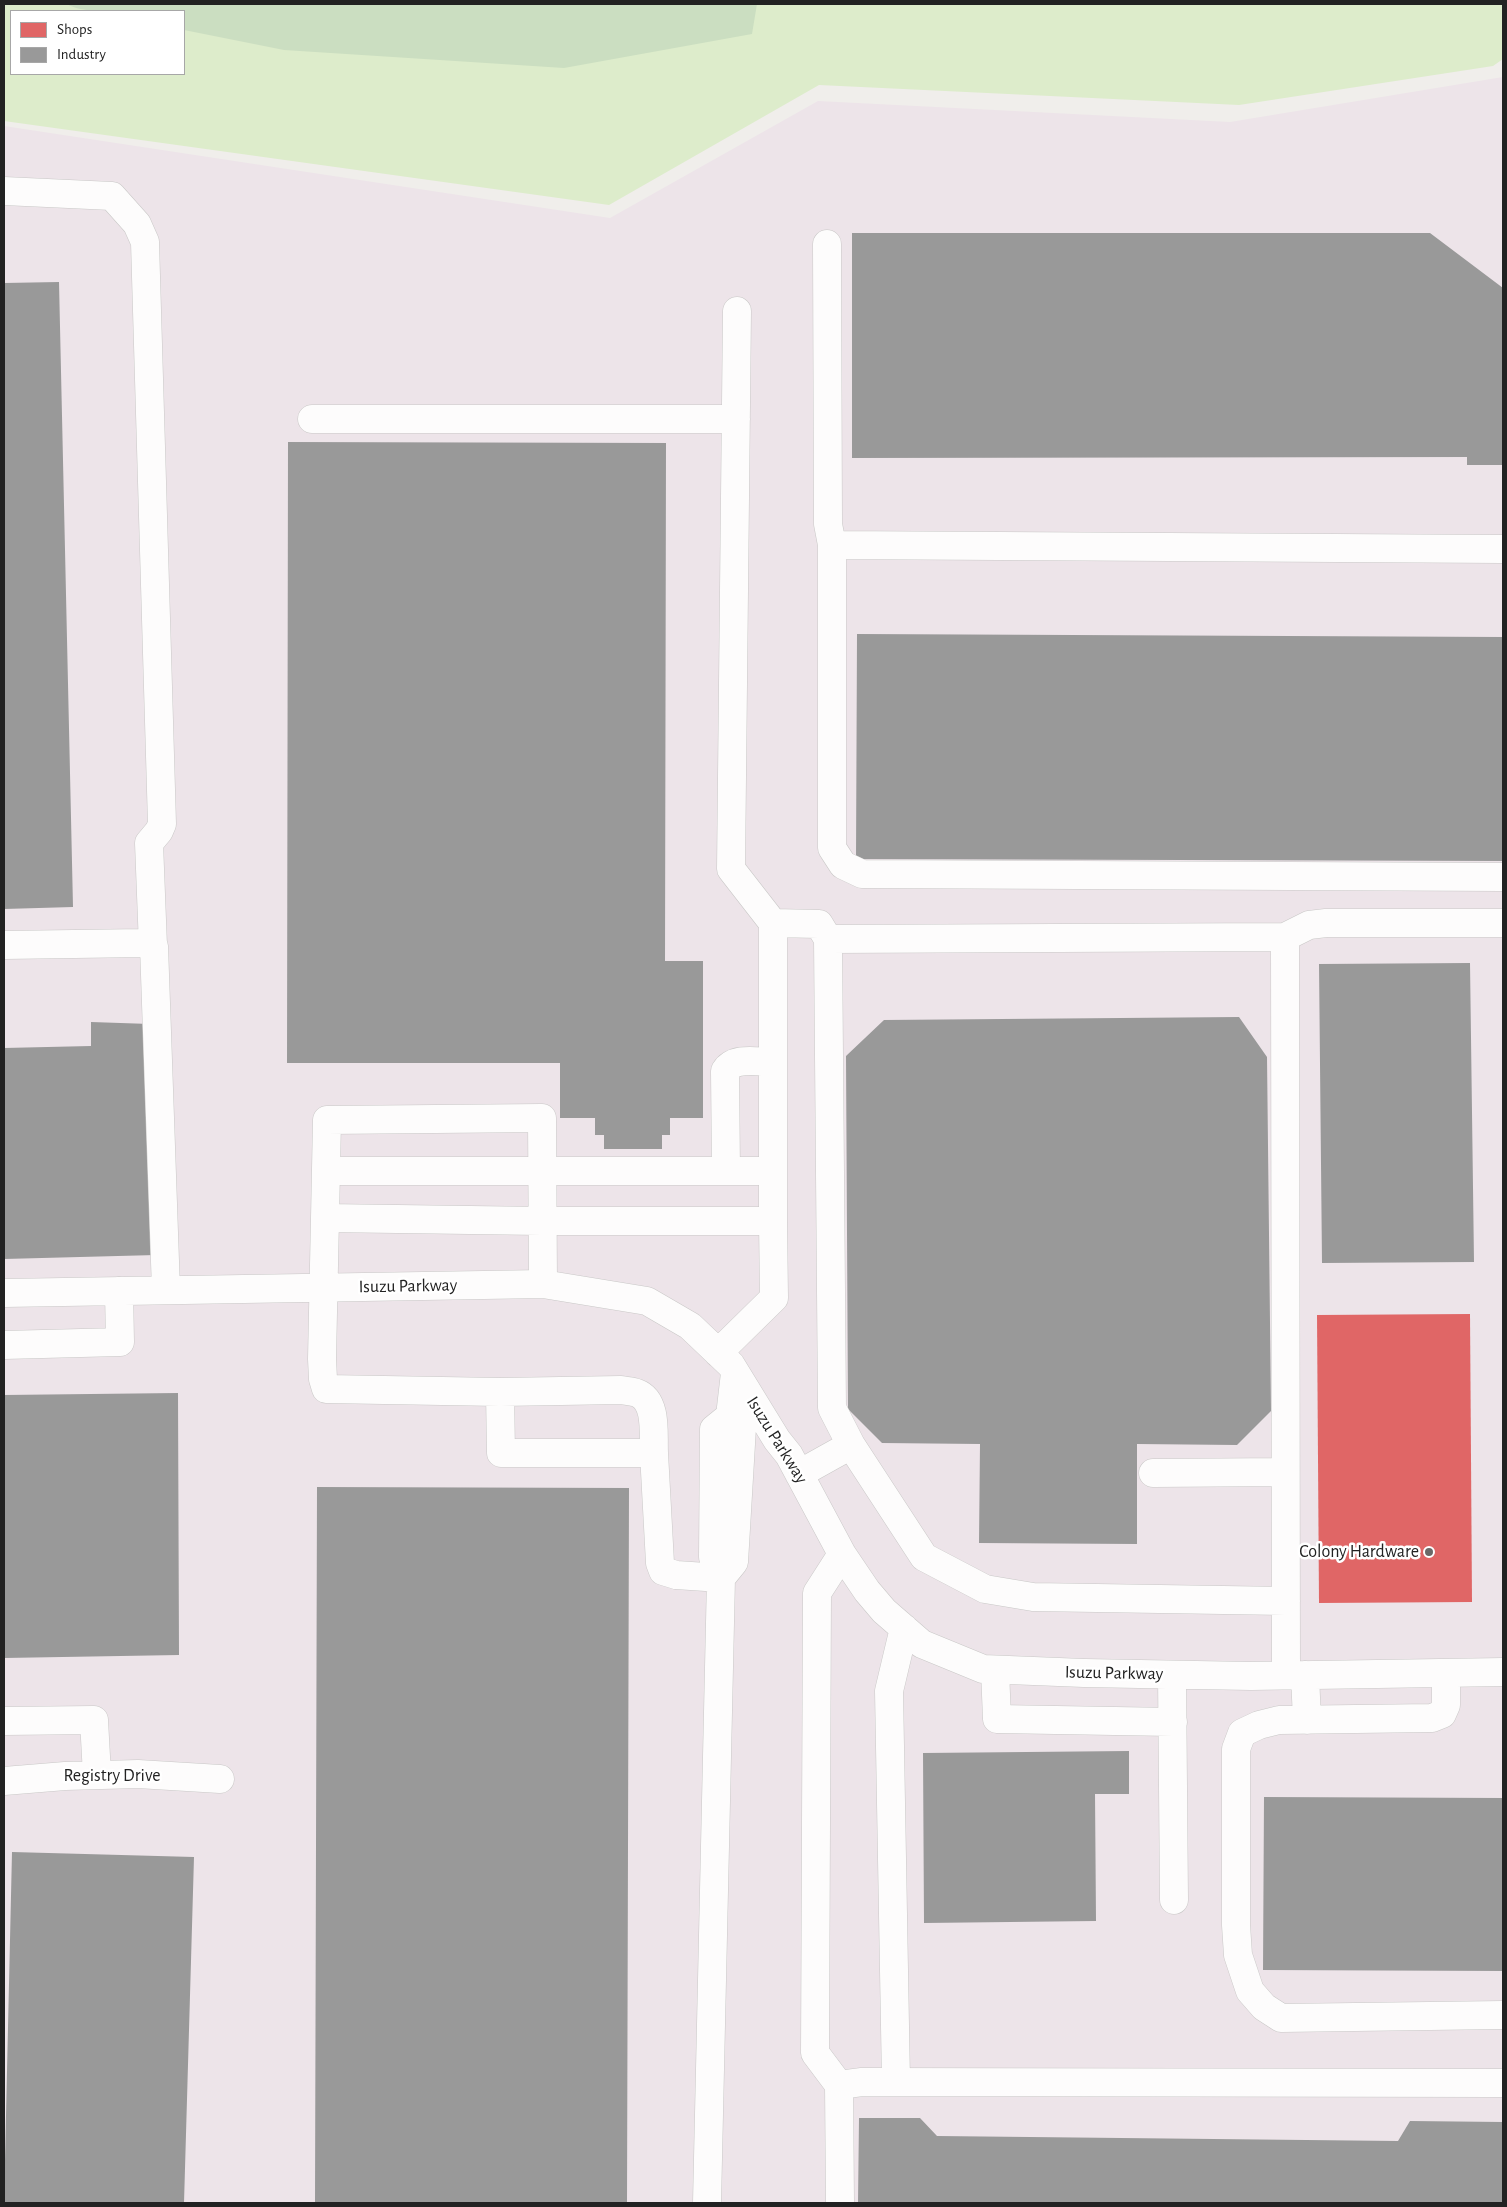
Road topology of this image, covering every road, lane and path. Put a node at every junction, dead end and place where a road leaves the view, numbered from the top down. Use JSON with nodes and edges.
{"nodes":[{"id":1,"x":4,"y":191,"type":"edge"},
{"id":2,"x":827,"y":244,"type":"dead end"},
{"id":3,"x":737,"y":311,"type":"dead end"},
{"id":4,"x":312,"y":419,"type":"dead end"},
{"id":5,"x":736,"y":419,"type":"junction"},
{"id":6,"x":832,"y":545,"type":"junction"},
{"id":7,"x":1503,"y":549,"type":"edge"},
{"id":8,"x":1503,"y":876,"type":"edge"},
{"id":9,"x":774,"y":923,"type":"junction"},
{"id":10,"x":1503,"y":923,"type":"edge"},
{"id":11,"x":1285,"y":937,"type":"junction"},
{"id":12,"x":828,"y":939,"type":"junction"},
{"id":13,"x":4,"y":945,"type":"edge"},
{"id":14,"x":153,"y":946,"type":"junction"},
{"id":15,"x":774,"y":1062,"type":"junction"},
{"id":16,"x":326,"y":1171,"type":"junction"},
{"id":17,"x":542,"y":1171,"type":"junction"},
{"id":18,"x":726,"y":1171,"type":"junction"},
{"id":19,"x":773,"y":1171,"type":"junction"},
{"id":20,"x":325,"y":1218,"type":"junction"},
{"id":21,"x":542,"y":1221,"type":"junction"},
{"id":22,"x":773,"y":1221,"type":"junction"},
{"id":23,"x":543,"y":1284,"type":"junction"},
{"id":24,"x":325,"y":1287,"type":"junction"},
{"id":25,"x":166,"y":1290,"type":"junction"},
{"id":26,"x":119,"y":1291,"type":"junction"},
{"id":27,"x":4,"y":1293,"type":"edge"},
{"id":28,"x":4,"y":1345,"type":"edge"},
{"id":29,"x":718,"y":1353,"type":"junction"},
{"id":30,"x":735,"y":1373,"type":"junction"},
{"id":31,"x":500,"y":1392,"type":"junction"},
{"id":32,"x":851,"y":1445,"type":"junction"},
{"id":33,"x":654,"y":1453,"type":"junction"},
{"id":34,"x":1285,"y":1472,"type":"junction"},
{"id":35,"x":1153,"y":1473,"type":"dead end"},
{"id":36,"x":799,"y":1474,"type":"junction"},
{"id":37,"x":842,"y":1554,"type":"junction"},
{"id":38,"x":721,"y":1578,"type":"junction"},
{"id":39,"x":1286,"y":1601,"type":"junction"},
{"id":40,"x":904,"y":1628,"type":"junction"},
{"id":41,"x":995,"y":1670,"type":"junction"},
{"id":42,"x":1503,"y":1672,"type":"edge"},
{"id":43,"x":1446,"y":1673,"type":"junction"},
{"id":44,"x":1172,"y":1675,"type":"junction"},
{"id":45,"x":1296,"y":1675,"type":"junction"},
{"id":46,"x":1307,"y":1720,"type":"junction"},
{"id":47,"x":4,"y":1721,"type":"edge"},
{"id":48,"x":1173,"y":1722,"type":"junction"},
{"id":49,"x":97,"y":1775,"type":"junction"},
{"id":50,"x":220,"y":1779,"type":"dead end"},
{"id":51,"x":4,"y":1781,"type":"edge"},
{"id":52,"x":1174,"y":1900,"type":"dead end"},
{"id":53,"x":1503,"y":2015,"type":"edge"},
{"id":54,"x":896,"y":2082,"type":"junction"},
{"id":55,"x":1503,"y":2083,"type":"edge"},
{"id":56,"x":839,"y":2085,"type":"junction"},
{"id":57,"x":707,"y":2203,"type":"edge"},
{"id":58,"x":840,"y":2203,"type":"edge"}],
"edges":[{"from":1,"to":14,"type":"street"},
{"from":2,"to":6,"type":"street"},
{"from":3,"to":5,"type":"street"},
{"from":4,"to":5,"type":"street"},
{"from":5,"to":9,"type":"street"},
{"from":6,"to":7,"type":"street"},
{"from":6,"to":8,"type":"street"},
{"from":9,"to":12,"type":"street"},
{"from":9,"to":15,"type":"street"},
{"from":10,"to":11,"type":"street"},
{"from":11,"to":12,"type":"street"},
{"from":11,"to":34,"type":"street"},
{"from":12,"to":32,"type":"street"},
{"from":13,"to":14,"type":"street"},
{"from":14,"to":25,"type":"street"},
{"from":15,"to":18,"type":"street"},
{"from":15,"to":19,"type":"street"},
{"from":16,"to":17,"type":"street"},
{"from":16,"to":17,"type":"street"},
{"from":16,"to":20,"type":"street"},
{"from":17,"to":18,"type":"street"},
{"from":17,"to":21,"type":"street"},
{"from":18,"to":19,"type":"street"},
{"from":19,"to":22,"type":"street"},
{"from":20,"to":21,"type":"street"},
{"from":20,"to":24,"type":"street"},
{"from":21,"to":22,"type":"street"},
{"from":21,"to":23,"type":"street"},
{"from":22,"to":29,"type":"street"},
{"from":23,"to":24,"type":"street","name":"Isuzu Parkway"},
{"from":23,"to":29,"type":"street","name":"Isuzu Parkway"},
{"from":24,"to":25,"type":"street","name":"Isuzu Parkway"},
{"from":24,"to":31,"type":"street"},
{"from":25,"to":26,"type":"street","name":"Isuzu Parkway"},
{"from":26,"to":27,"type":"street","name":"Isuzu Parkway"},
{"from":26,"to":28,"type":"street"},
{"from":29,"to":30,"type":"street","name":"Isuzu Parkway"},
{"from":30,"to":36,"type":"street","name":"Isuzu Parkway"},
{"from":30,"to":38,"type":"street"},
{"from":31,"to":33,"type":"street"},
{"from":31,"to":33,"type":"street"},
{"from":32,"to":36,"type":"street"},
{"from":32,"to":39,"type":"street"},
{"from":33,"to":38,"type":"street"},
{"from":34,"to":35,"type":"street"},
{"from":34,"to":39,"type":"street"},
{"from":36,"to":37,"type":"street","name":"Isuzu Parkway"},
{"from":37,"to":40,"type":"street","name":"Isuzu Parkway"},
{"from":37,"to":56,"type":"street"},
{"from":38,"to":57,"type":"street"},
{"from":39,"to":45,"type":"street"},
{"from":40,"to":41,"type":"street","name":"Isuzu Parkway"},
{"from":40,"to":54,"type":"street"},
{"from":41,"to":44,"type":"street","name":"Isuzu Parkway"},
{"from":41,"to":48,"type":"street"},
{"from":42,"to":43,"type":"street","name":"Isuzu Parkway"},
{"from":43,"to":45,"type":"street","name":"Isuzu Parkway"},
{"from":43,"to":46,"type":"street"},
{"from":44,"to":45,"type":"street","name":"Isuzu Parkway"},
{"from":44,"to":48,"type":"street"},
{"from":45,"to":46,"type":"street"},
{"from":46,"to":53,"type":"street"},
{"from":47,"to":49,"type":"street"},
{"from":48,"to":52,"type":"street"},
{"from":49,"to":50,"type":"street","name":"Registry Drive"},
{"from":49,"to":51,"type":"street","name":"Registry Drive"},
{"from":54,"to":55,"type":"street"},
{"from":54,"to":56,"type":"street"},
{"from":56,"to":58,"type":"street"}]}
